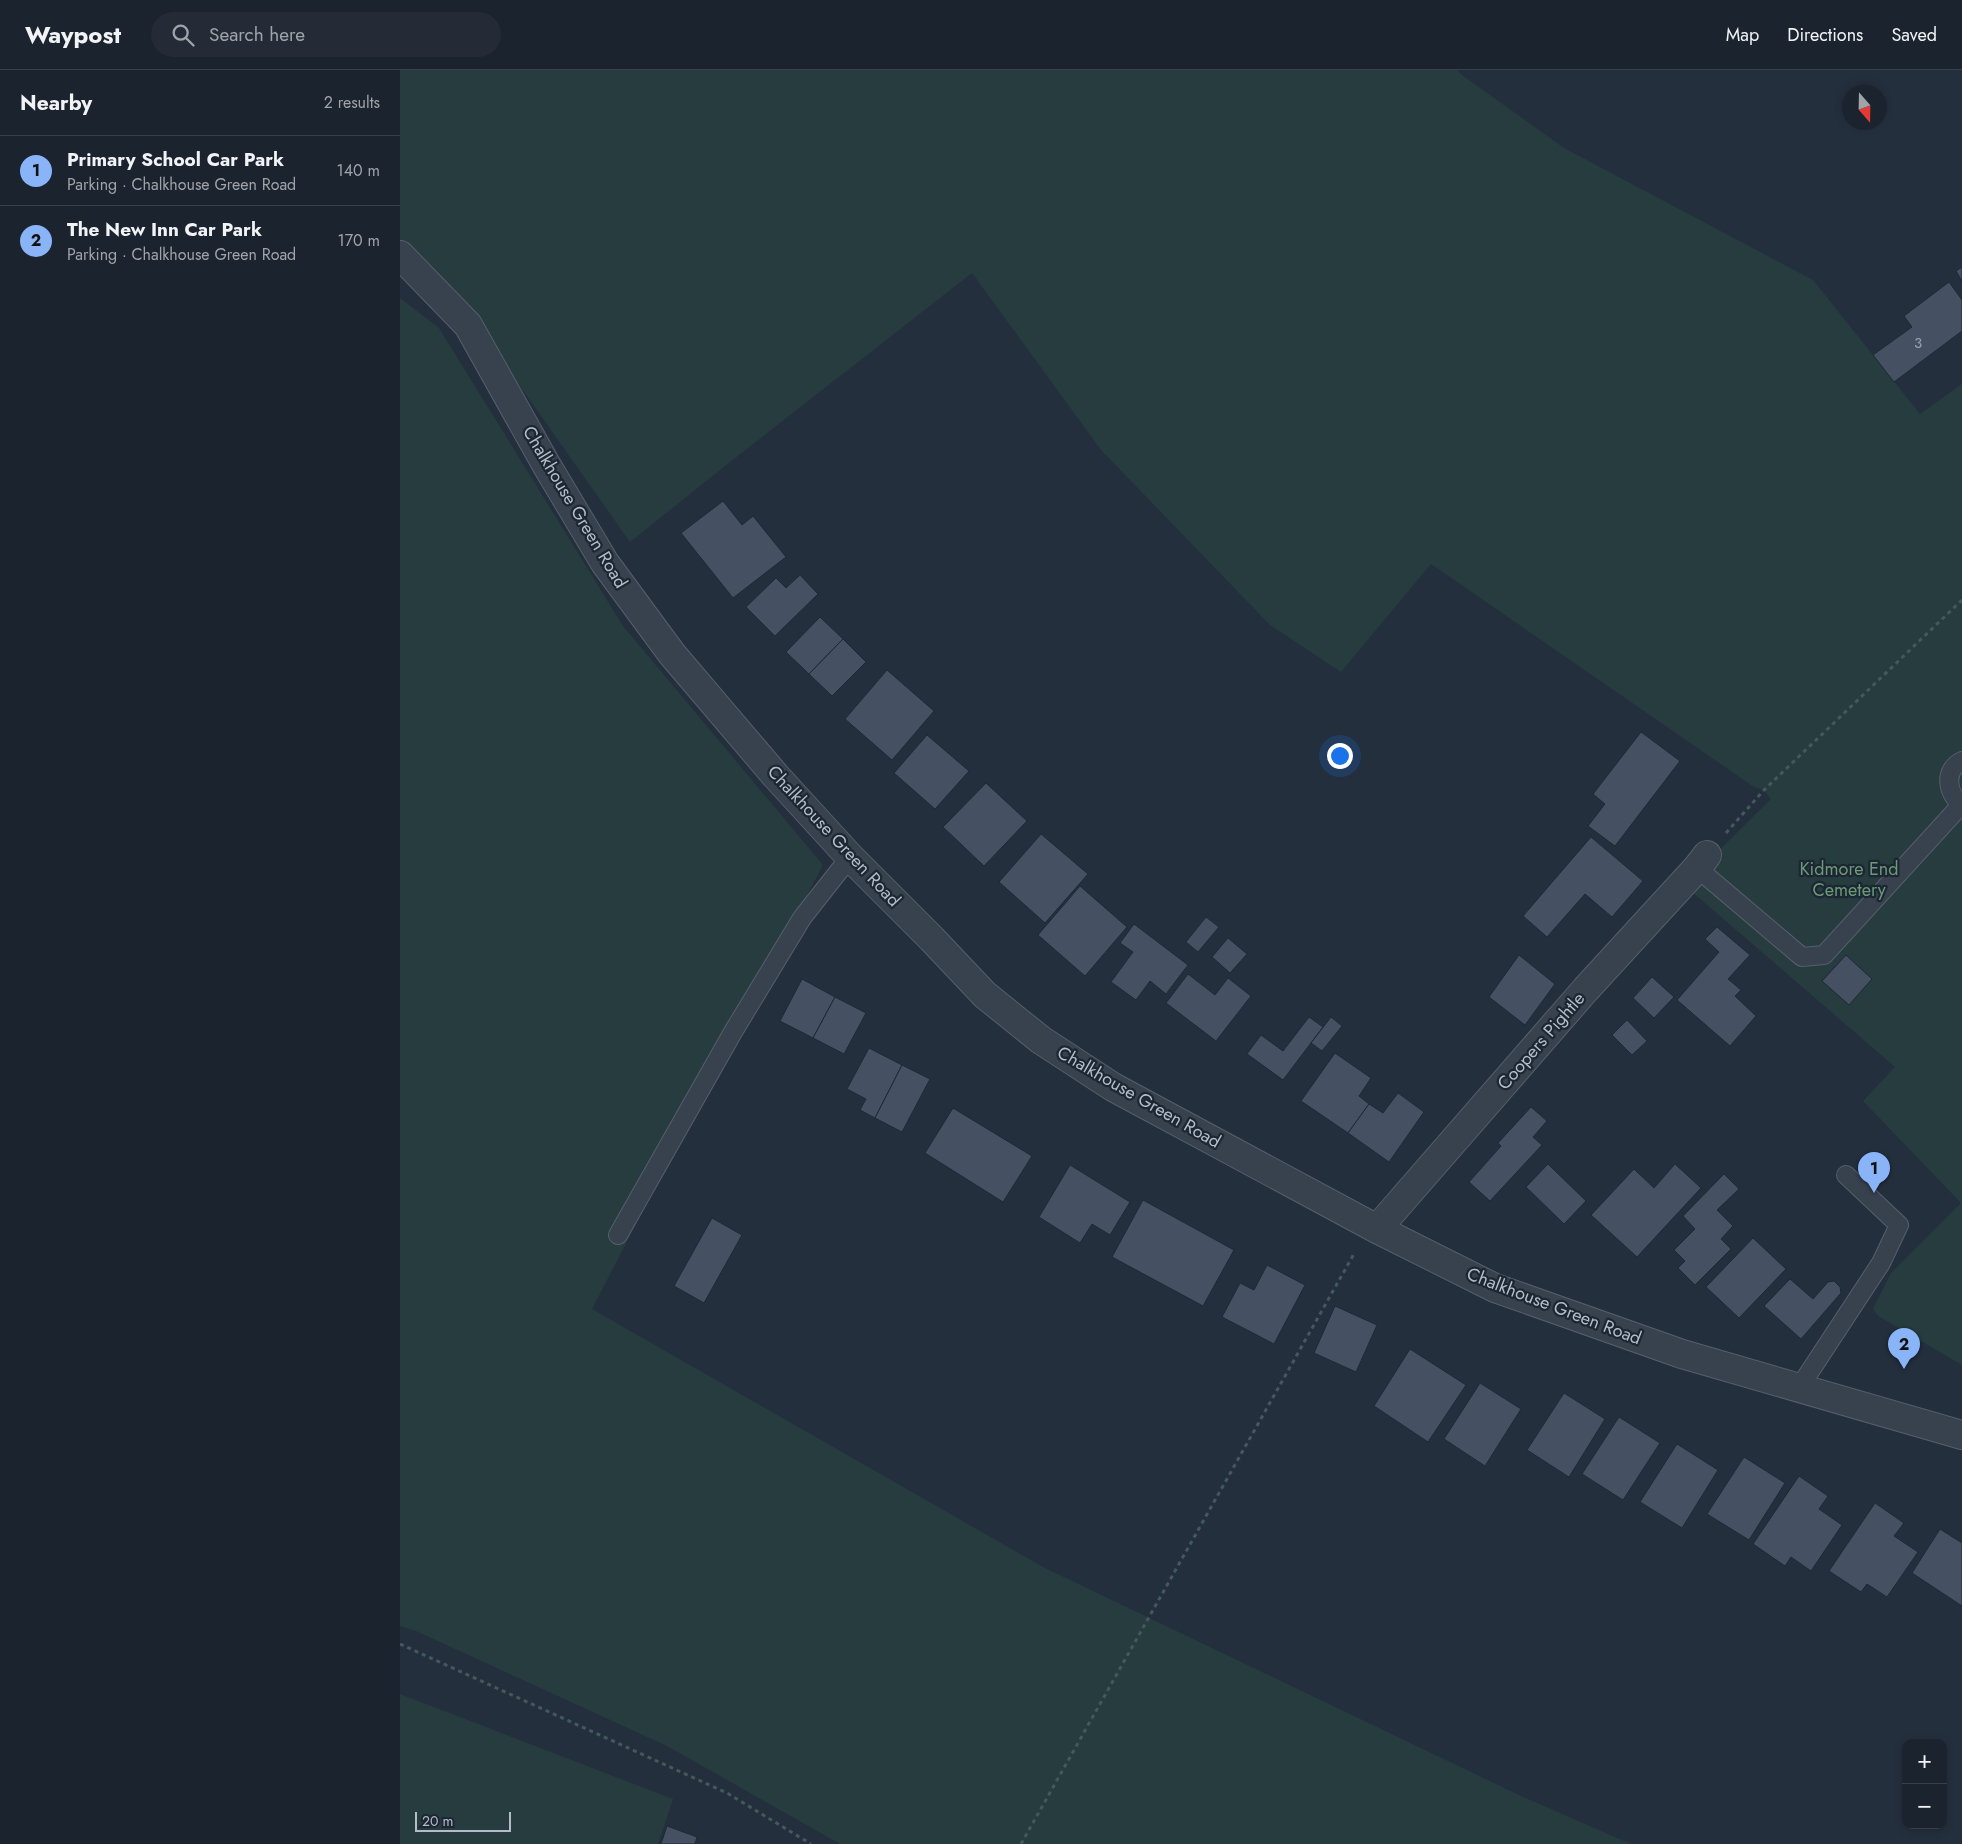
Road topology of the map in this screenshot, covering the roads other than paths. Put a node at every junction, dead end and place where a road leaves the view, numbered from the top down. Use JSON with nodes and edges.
{"nodes":[{"id":1,"x":400,"y":255,"type":"edge"},
{"id":2,"x":1962,"y":761,"type":"edge"},
{"id":3,"x":1961,"y":805,"type":"edge"},
{"id":4,"x":850,"y":857,"type":"junction"},
{"id":5,"x":1702,"y":861,"type":"joint"},
{"id":6,"x":1846,"y":1175,"type":"dead end"},
{"id":7,"x":1378,"y":1229,"type":"junction"},
{"id":8,"x":618,"y":1236,"type":"dead end"},
{"id":9,"x":1799,"y":1388,"type":"junction"},
{"id":10,"x":1962,"y":1435,"type":"edge"}],
"edges":[{"from":1,"to":4,"type":"street","name":"Chalkhouse Green Road"},
{"from":2,"to":3,"type":"lane"},
{"from":3,"to":5,"type":"lane"},
{"from":4,"to":7,"type":"street","name":"Chalkhouse Green Road"},
{"from":4,"to":8,"type":"lane"},
{"from":5,"to":7,"type":"street","name":"Coopers Pightle"},
{"from":6,"to":9,"type":"lane"},
{"from":7,"to":9,"type":"street","name":"Chalkhouse Green Road"},
{"from":9,"to":10,"type":"street","name":"Chalkhouse Green Road"}]}
